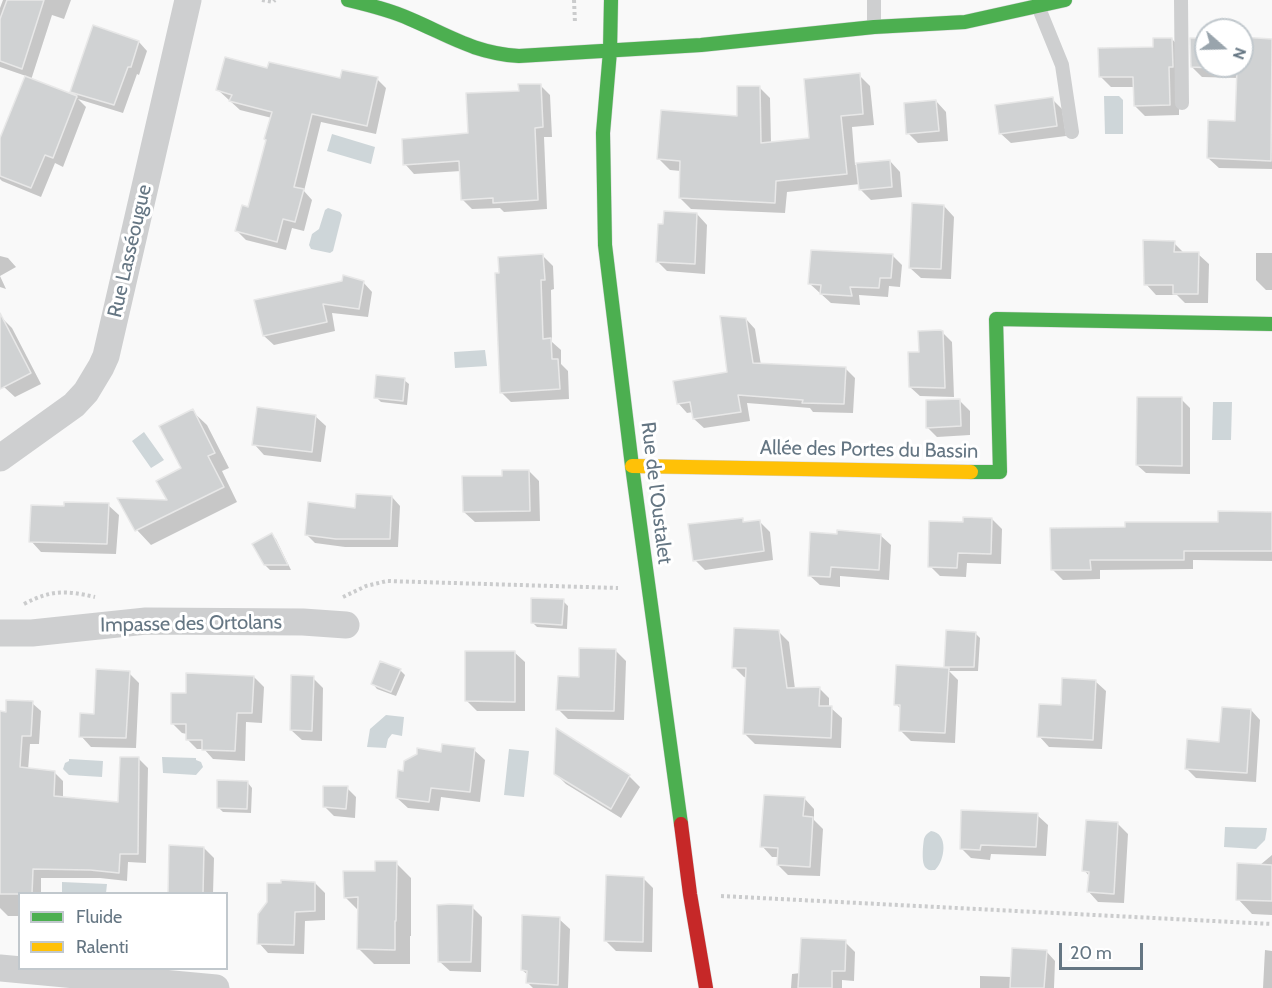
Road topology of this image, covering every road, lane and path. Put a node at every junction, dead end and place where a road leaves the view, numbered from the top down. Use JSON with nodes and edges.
{"nodes":[{"id":1,"x":188,"y":0,"type":"edge"},
{"id":2,"x":262,"y":0,"type":"edge"},
{"id":3,"x":275,"y":0,"type":"edge"},
{"id":4,"x":348,"y":0,"type":"edge"},
{"id":5,"x":611,"y":0,"type":"edge"},
{"id":6,"x":874,"y":0,"type":"edge"},
{"id":7,"x":1065,"y":0,"type":"edge"},
{"id":8,"x":1181,"y":0,"type":"edge"},
{"id":9,"x":1038,"y":6,"type":"junction"},
{"id":10,"x":874,"y":27,"type":"junction"},
{"id":11,"x":610,"y":51,"type":"junction"},
{"id":12,"x":1182,"y":104,"type":"dead end"},
{"id":13,"x":1072,"y":132,"type":"dead end"},
{"id":14,"x":1272,"y":324,"type":"edge"},
{"id":15,"x":0,"y":458,"type":"edge"},
{"id":16,"x":632,"y":466,"type":"junction"},
{"id":17,"x":625,"y":588,"type":"dead end"},
{"id":18,"x":340,"y":625,"type":"joint"},
{"id":19,"x":0,"y":633,"type":"edge"},
{"id":20,"x":690,"y":894,"type":"junction"},
{"id":21,"x":1272,"y":924,"type":"edge"},
{"id":22,"x":0,"y":968,"type":"edge"},
{"id":23,"x":18,"y":970,"type":"edge"},
{"id":24,"x":22,"y":970,"type":"edge"},
{"id":25,"x":216,"y":988,"type":"edge"},
{"id":26,"x":706,"y":988,"type":"edge"}],
"edges":[{"from":1,"to":15,"type":"street","name":"Rue Lasséougue"},
{"from":2,"to":3,"type":"path"},
{"from":4,"to":11,"type":"street"},
{"from":5,"to":11,"type":"street","name":"Rue de l'Oustalet"},
{"from":6,"to":10,"type":"lane"},
{"from":7,"to":9,"type":"street"},
{"from":8,"to":12,"type":"lane"},
{"from":9,"to":10,"type":"street"},
{"from":9,"to":13,"type":"lane"},
{"from":10,"to":11,"type":"street"},
{"from":11,"to":16,"type":"street","name":"Rue de l'Oustalet"},
{"from":14,"to":16,"type":"street","name":"Allée des Portes du Bassin"},
{"from":16,"to":20,"type":"street","name":"Rue de l'Oustalet"},
{"from":17,"to":18,"type":"path"},
{"from":18,"to":19,"type":"street","name":"Impasse des Ortolans"},
{"from":20,"to":21,"type":"path"},
{"from":20,"to":26,"type":"street","name":"Rue de l'Oustalet"},
{"from":22,"to":23,"type":"street"},
{"from":24,"to":25,"type":"street"}]}
